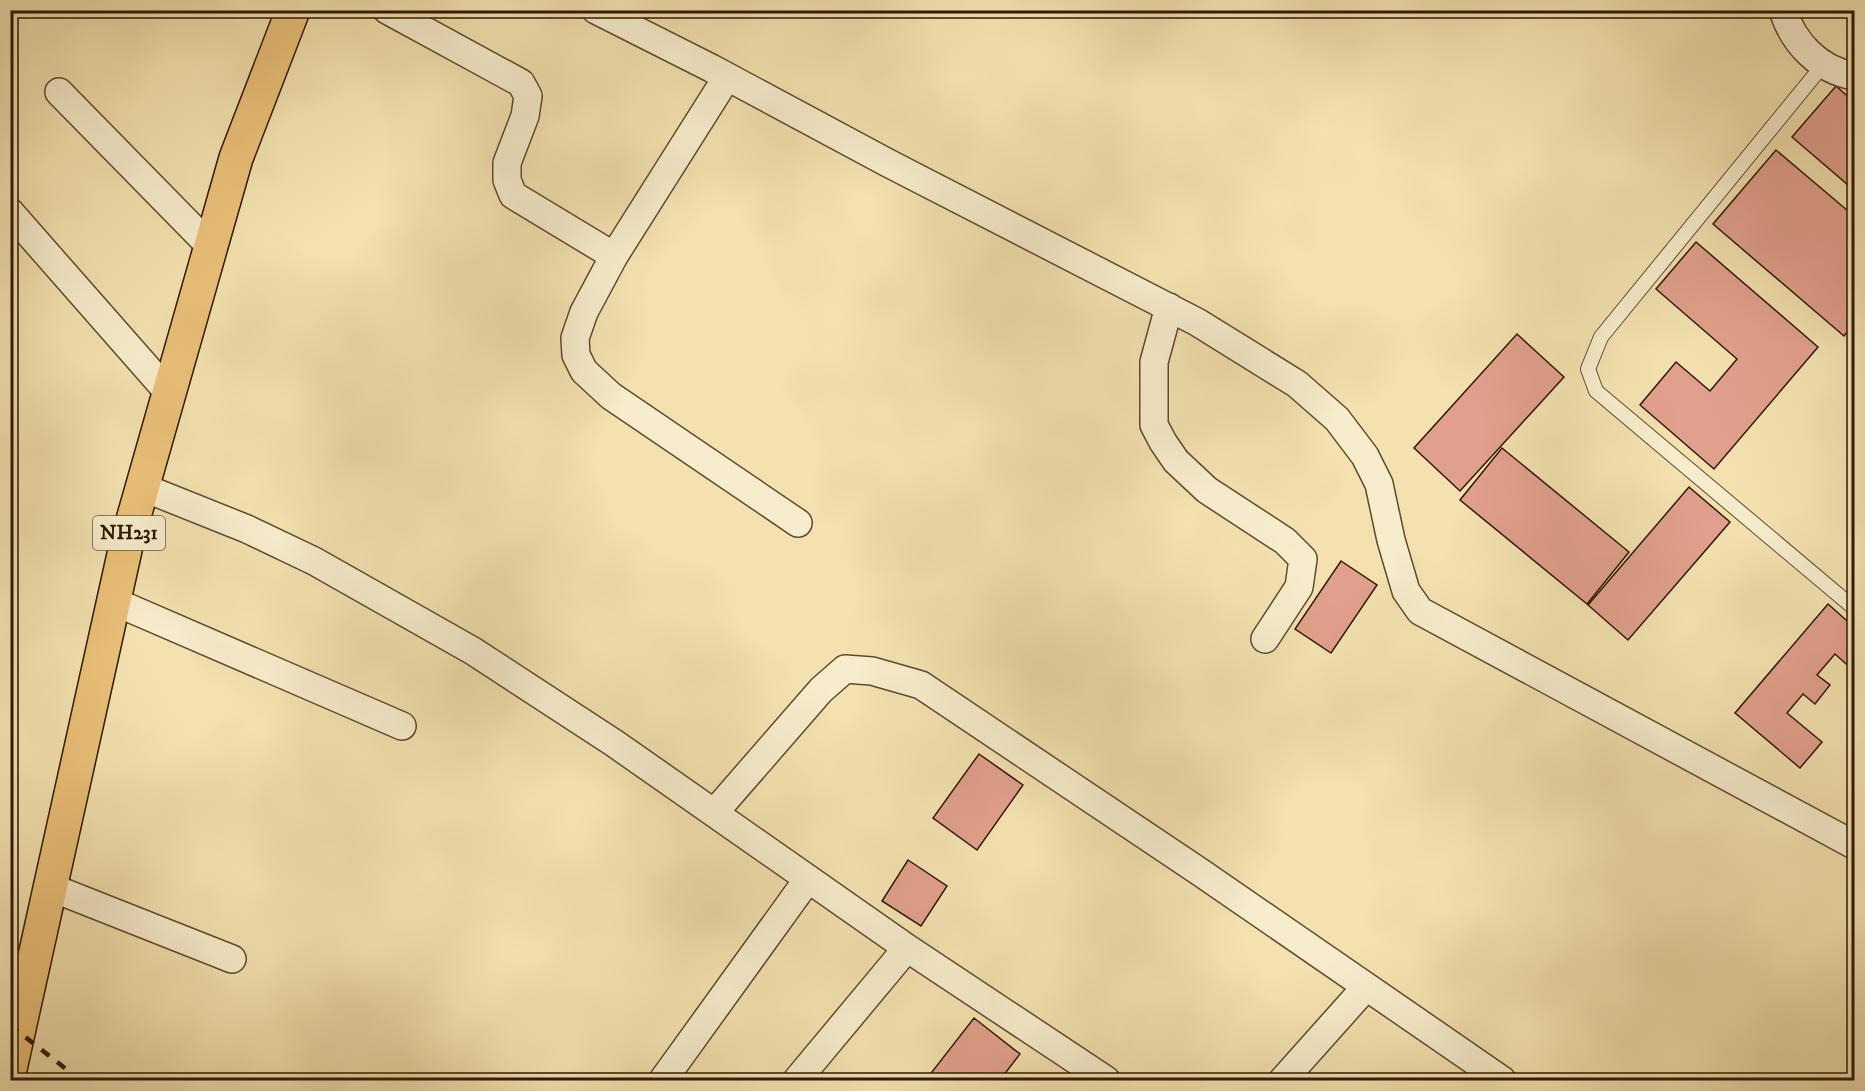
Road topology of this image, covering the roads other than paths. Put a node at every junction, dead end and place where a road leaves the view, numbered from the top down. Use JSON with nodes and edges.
{"nodes":[{"id":1,"x":293,"y":10,"type":"edge"},
{"id":2,"x":387,"y":10,"type":"edge"},
{"id":3,"x":1783,"y":10,"type":"edge"},
{"id":4,"x":604,"y":12,"type":"edge"},
{"id":5,"x":1823,"y":65,"type":"junction"},
{"id":6,"x":1854,"y":76,"type":"edge"},
{"id":7,"x":728,"y":77,"type":"junction"},
{"id":8,"x":59,"y":92,"type":"dead end"},
{"id":9,"x":11,"y":214,"type":"edge"},
{"id":10,"x":211,"y":247,"type":"junction"},
{"id":11,"x":614,"y":256,"type":"junction"},
{"id":12,"x":1169,"y":307,"type":"junction"},
{"id":13,"x":169,"y":393,"type":"junction"},
{"id":14,"x":142,"y":487,"type":"junction"},
{"id":15,"x":798,"y":523,"type":"dead end"},
{"id":16,"x":113,"y":601,"type":"junction"},
{"id":17,"x":1854,"y":608,"type":"edge"},
{"id":18,"x":1265,"y":639,"type":"dead end"},
{"id":19,"x":402,"y":726,"type":"dead end"},
{"id":20,"x":714,"y":813,"type":"junction"},
{"id":21,"x":1854,"y":845,"type":"edge"},
{"id":22,"x":808,"y":879,"type":"junction"},
{"id":23,"x":50,"y":887,"type":"junction"},
{"id":24,"x":907,"y":948,"type":"junction"},
{"id":25,"x":232,"y":959,"type":"dead end"},
{"id":26,"x":1366,"y":987,"type":"junction"},
{"id":27,"x":10,"y":1069,"type":"edge"},
{"id":28,"x":663,"y":1080,"type":"edge"},
{"id":29,"x":797,"y":1080,"type":"edge"},
{"id":30,"x":1106,"y":1080,"type":"edge"},
{"id":31,"x":1283,"y":1080,"type":"edge"},
{"id":32,"x":1502,"y":1080,"type":"edge"}],
"edges":[{"from":1,"to":10,"type":"highway","number":"NH231"},
{"from":2,"to":11,"type":"street"},
{"from":3,"to":5,"type":"street"},
{"from":4,"to":7,"type":"street"},
{"from":5,"to":6,"type":"street"},
{"from":5,"to":17,"type":"lane"},
{"from":7,"to":11,"type":"street"},
{"from":7,"to":12,"type":"street"},
{"from":8,"to":10,"type":"street"},
{"from":9,"to":13,"type":"street"},
{"from":10,"to":13,"type":"highway","number":"NH231"},
{"from":11,"to":15,"type":"street"},
{"from":12,"to":18,"type":"street"},
{"from":12,"to":21,"type":"street"},
{"from":13,"to":14,"type":"highway","number":"NH231"},
{"from":14,"to":16,"type":"highway","number":"NH231"},
{"from":14,"to":20,"type":"street"},
{"from":16,"to":19,"type":"street"},
{"from":16,"to":23,"type":"highway","number":"NH231"},
{"from":20,"to":22,"type":"street"},
{"from":20,"to":26,"type":"street"},
{"from":22,"to":24,"type":"street"},
{"from":22,"to":28,"type":"street"},
{"from":23,"to":25,"type":"street"},
{"from":23,"to":27,"type":"highway","number":"NH231"},
{"from":24,"to":29,"type":"street"},
{"from":24,"to":30,"type":"street"},
{"from":26,"to":31,"type":"street"},
{"from":26,"to":32,"type":"street"}]}
